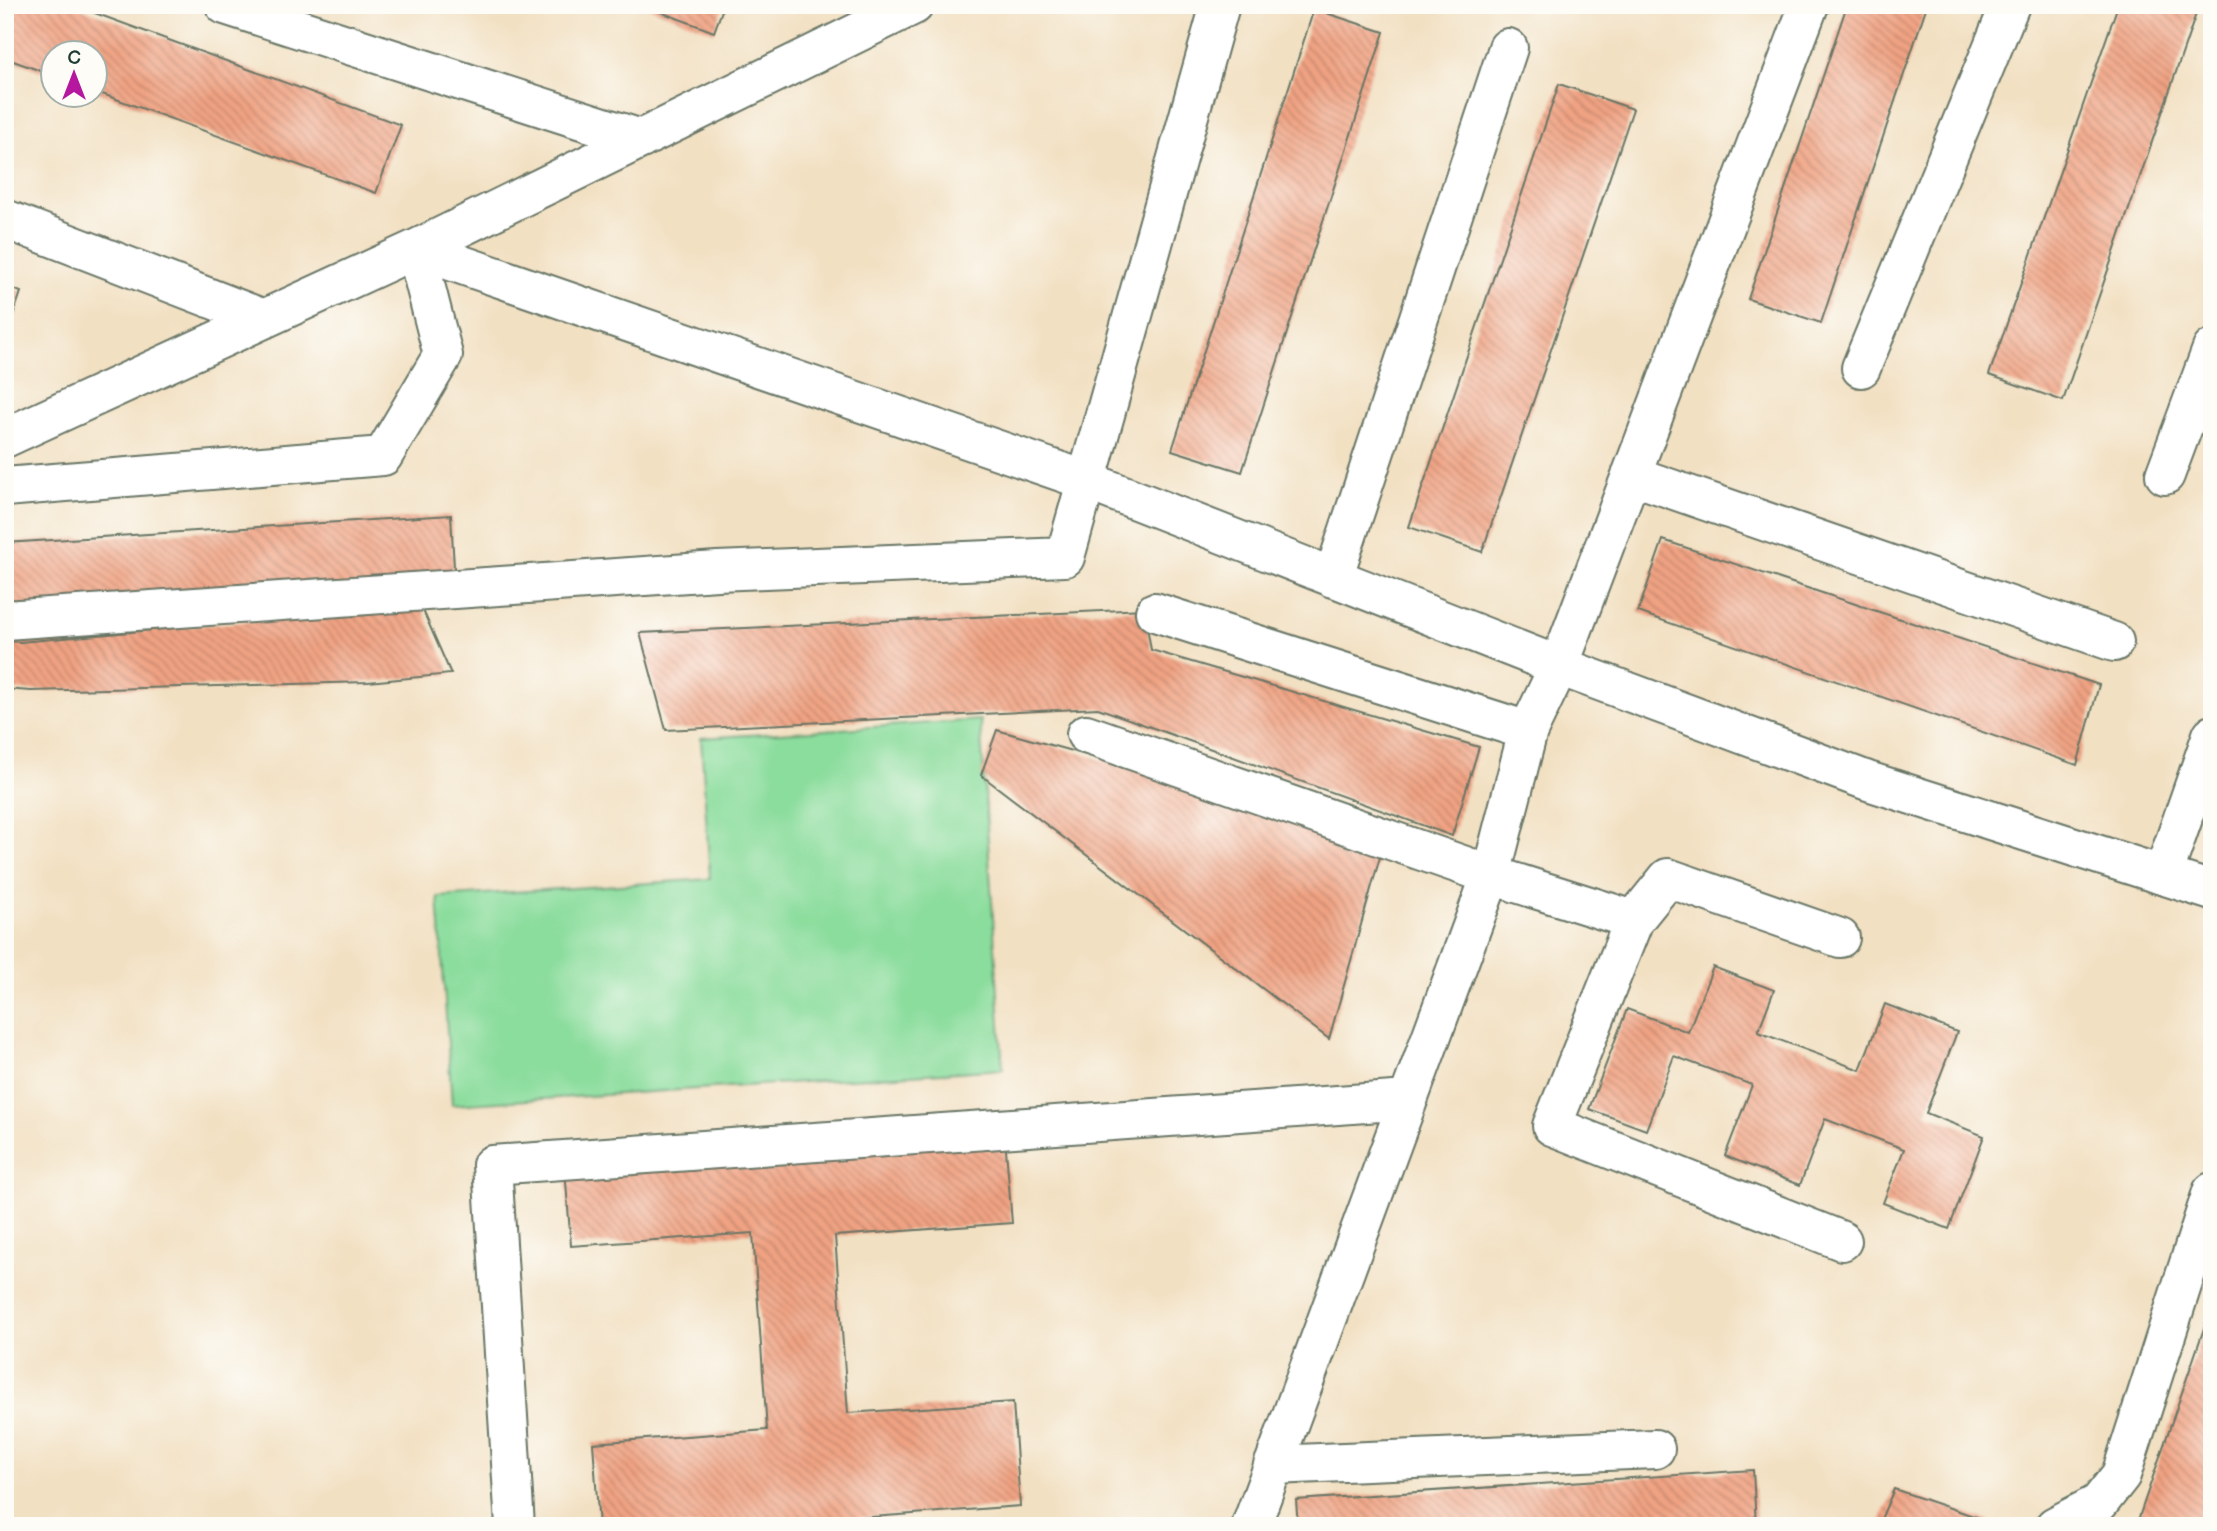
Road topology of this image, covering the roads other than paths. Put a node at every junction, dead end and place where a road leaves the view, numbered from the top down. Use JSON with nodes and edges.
{"nodes":[{"id":1,"x":225,"y":5,"type":"edge"},
{"id":2,"x":914,"y":5,"type":"edge"},
{"id":3,"x":1220,"y":5,"type":"edge"},
{"id":4,"x":1809,"y":5,"type":"edge"},
{"id":5,"x":2010,"y":5,"type":"edge"},
{"id":6,"x":1508,"y":48,"type":"dead end"},
{"id":7,"x":641,"y":139,"type":"junction"},
{"id":8,"x":5,"y":219,"type":"edge"},
{"id":9,"x":416,"y":249,"type":"junction"},
{"id":10,"x":264,"y":319,"type":"junction"},
{"id":11,"x":2212,"y":349,"type":"edge"},
{"id":12,"x":1861,"y":368,"type":"dead end"},
{"id":13,"x":5,"y":438,"type":"edge"},
{"id":14,"x":1631,"y":475,"type":"junction"},
{"id":15,"x":2165,"y":475,"type":"dead end"},
{"id":16,"x":1084,"y":481,"type":"junction"},
{"id":17,"x":5,"y":487,"type":"edge"},
{"id":18,"x":1333,"y":578,"type":"junction"},
{"id":19,"x":1156,"y":612,"type":"dead end"},
{"id":20,"x":5,"y":620,"type":"edge"},
{"id":21,"x":2114,"y":642,"type":"dead end"},
{"id":22,"x":1559,"y":666,"type":"junction"},
{"id":23,"x":1528,"y":731,"type":"junction"},
{"id":24,"x":1086,"y":734,"type":"dead end"},
{"id":25,"x":2212,"y":735,"type":"edge"},
{"id":26,"x":1491,"y":874,"type":"junction"},
{"id":27,"x":2163,"y":874,"type":"junction"},
{"id":28,"x":2212,"y":891,"type":"edge"},
{"id":29,"x":1634,"y":920,"type":"junction"},
{"id":30,"x":1840,"y":939,"type":"dead end"},
{"id":31,"x":1408,"y":1100,"type":"junction"},
{"id":32,"x":2212,"y":1192,"type":"edge"},
{"id":33,"x":1842,"y":1241,"type":"dead end"},
{"id":34,"x":1655,"y":1449,"type":"dead end"},
{"id":35,"x":1273,"y":1465,"type":"junction"},
{"id":36,"x":515,"y":1526,"type":"edge"},
{"id":37,"x":1251,"y":1526,"type":"edge"},
{"id":38,"x":2055,"y":1526,"type":"edge"}],
"edges":[{"from":1,"to":7,"type":"street"},
{"from":2,"to":7,"type":"street"},
{"from":3,"to":16,"type":"street"},
{"from":4,"to":14,"type":"street"},
{"from":5,"to":12,"type":"street"},
{"from":6,"to":18,"type":"street"},
{"from":7,"to":9,"type":"street"},
{"from":8,"to":10,"type":"street"},
{"from":9,"to":10,"type":"street"},
{"from":9,"to":16,"type":"street"},
{"from":9,"to":17,"type":"street"},
{"from":10,"to":13,"type":"street"},
{"from":11,"to":15,"type":"street"},
{"from":14,"to":21,"type":"street"},
{"from":14,"to":22,"type":"street"},
{"from":16,"to":18,"type":"street"},
{"from":16,"to":20,"type":"street"},
{"from":18,"to":22,"type":"street"},
{"from":19,"to":23,"type":"street"},
{"from":22,"to":23,"type":"street"},
{"from":22,"to":27,"type":"street"},
{"from":23,"to":26,"type":"street"},
{"from":24,"to":26,"type":"street"},
{"from":25,"to":27,"type":"street"},
{"from":26,"to":29,"type":"street"},
{"from":26,"to":31,"type":"street"},
{"from":27,"to":28,"type":"street"},
{"from":29,"to":30,"type":"street"},
{"from":29,"to":33,"type":"street"},
{"from":31,"to":35,"type":"street"},
{"from":31,"to":36,"type":"street"},
{"from":32,"to":38,"type":"street"},
{"from":34,"to":35,"type":"street"},
{"from":35,"to":37,"type":"street"}]}
